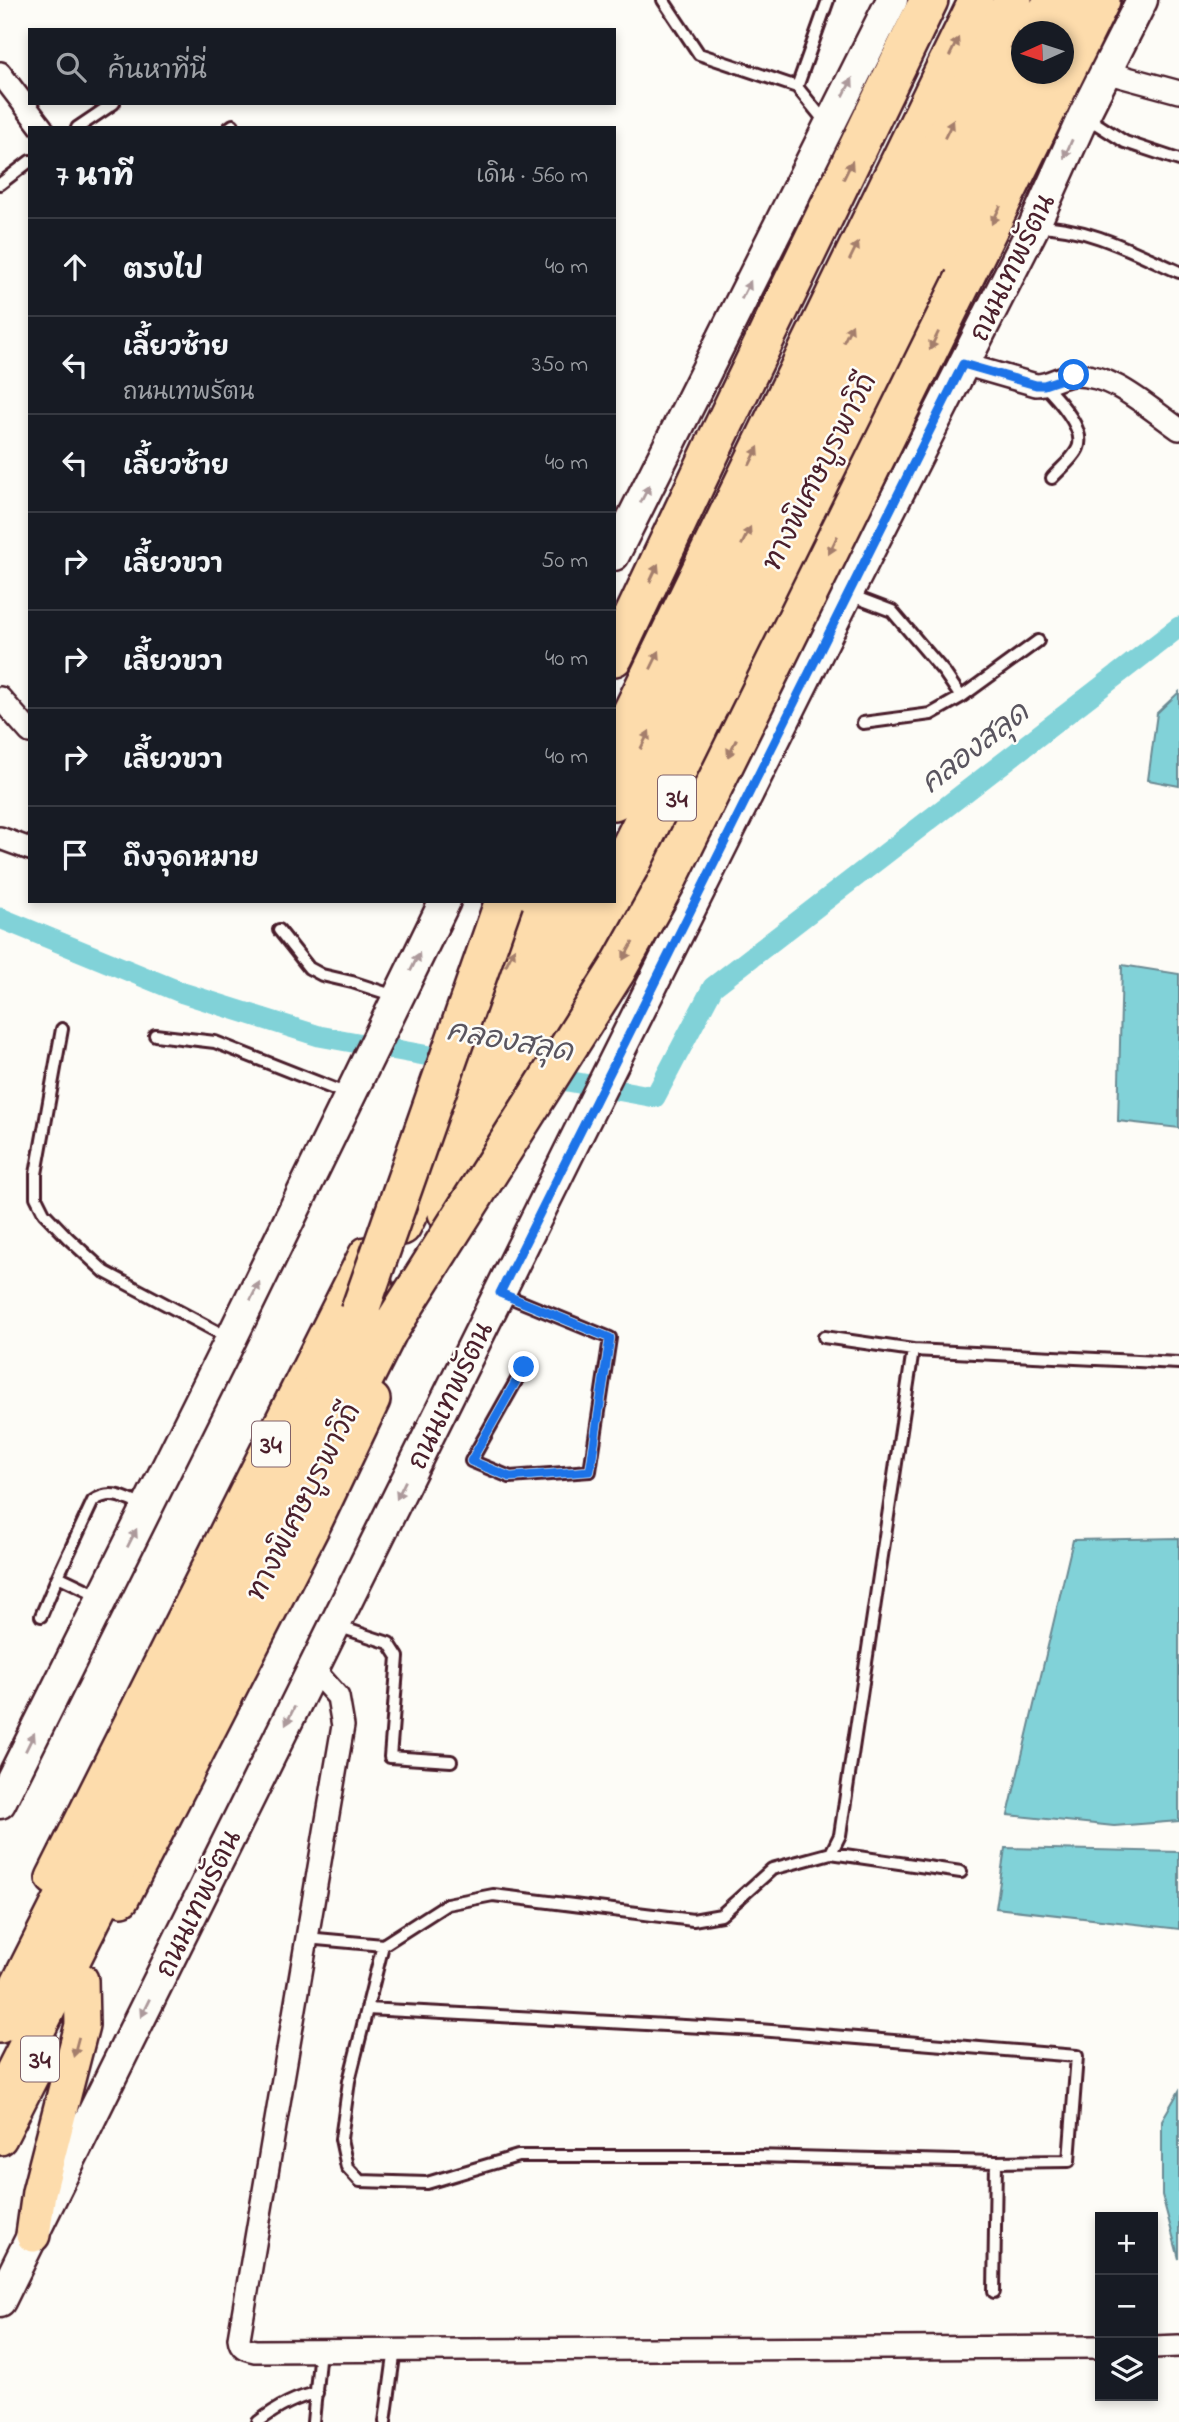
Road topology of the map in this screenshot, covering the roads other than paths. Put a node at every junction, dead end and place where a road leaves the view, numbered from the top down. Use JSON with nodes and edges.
{"nodes":[{"id":1,"x":663,"y":0,"type":"edge"},
{"id":2,"x":828,"y":0,"type":"edge"},
{"id":3,"x":892,"y":0,"type":"edge"},
{"id":4,"x":929,"y":0,"type":"edge"},
{"id":5,"x":976,"y":0,"type":"edge"},
{"id":6,"x":1013,"y":0,"type":"edge"},
{"id":7,"x":1053,"y":0,"type":"edge"},
{"id":8,"x":1076,"y":0,"type":"edge"},
{"id":9,"x":1101,"y":0,"type":"edge"},
{"id":10,"x":1142,"y":0,"type":"edge"},
{"id":11,"x":1042,"y":21,"type":"edge"},
{"id":12,"x":1066,"y":21,"type":"edge"},
{"id":13,"x":1105,"y":72,"type":"junction"},
{"id":14,"x":0,"y":73,"type":"edge"},
{"id":15,"x":1011,"y":83,"type":"edge"},
{"id":16,"x":1034,"y":84,"type":"edge"},
{"id":17,"x":797,"y":87,"type":"junction"},
{"id":18,"x":1179,"y":92,"type":"edge"},
{"id":19,"x":111,"y":105,"type":"edge"},
{"id":20,"x":1084,"y":115,"type":"junction"},
{"id":21,"x":40,"y":126,"type":"edge"},
{"id":22,"x":80,"y":126,"type":"edge"},
{"id":23,"x":829,"y":126,"type":"junction"},
{"id":24,"x":1179,"y":160,"type":"edge"},
{"id":25,"x":28,"y":163,"type":"edge"},
{"id":26,"x":0,"y":184,"type":"edge"},
{"id":27,"x":1034,"y":226,"type":"junction"},
{"id":28,"x":1179,"y":272,"type":"edge"},
{"id":29,"x":963,"y":364,"type":"junction"},
{"id":30,"x":1044,"y":385,"type":"junction"},
{"id":31,"x":1179,"y":429,"type":"edge"},
{"id":32,"x":1052,"y":478,"type":"dead end"},
{"id":33,"x":616,"y":551,"type":"edge"},
{"id":34,"x":847,"y":594,"type":"junction"},
{"id":35,"x":1038,"y":641,"type":"dead end"},
{"id":36,"x":616,"y":653,"type":"edge"},
{"id":37,"x":961,"y":697,"type":"junction"},
{"id":38,"x":0,"y":698,"type":"edge"},
{"id":39,"x":863,"y":723,"type":"dead end"},
{"id":40,"x":28,"y":730,"type":"edge"},
{"id":41,"x":616,"y":740,"type":"edge"},
{"id":42,"x":616,"y":797,"type":"edge"},
{"id":43,"x":0,"y":838,"type":"edge"},
{"id":44,"x":28,"y":848,"type":"edge"},
{"id":45,"x":616,"y":875,"type":"edge"},
{"id":46,"x":444,"y":903,"type":"edge"},
{"id":47,"x":503,"y":903,"type":"edge"},
{"id":48,"x":536,"y":903,"type":"edge"},
{"id":49,"x":563,"y":903,"type":"edge"},
{"id":50,"x":602,"y":903,"type":"edge"},
{"id":51,"x":279,"y":930,"type":"dead end"},
{"id":52,"x":398,"y":997,"type":"junction"},
{"id":53,"x":62,"y":1028,"type":"dead end"},
{"id":54,"x":155,"y":1035,"type":"dead end"},
{"id":55,"x":350,"y":1095,"type":"junction"},
{"id":56,"x":500,"y":1293,"type":"junction"},
{"id":57,"x":374,"y":1321,"type":"junction"},
{"id":58,"x":824,"y":1337,"type":"dead end"},
{"id":59,"x":231,"y":1339,"type":"junction"},
{"id":60,"x":913,"y":1350,"type":"junction"},
{"id":61,"x":1179,"y":1363,"type":"edge"},
{"id":62,"x":524,"y":1367,"type":"dead end"},
{"id":63,"x":147,"y":1508,"type":"junction"},
{"id":64,"x":58,"y":1576,"type":"junction"},
{"id":65,"x":102,"y":1597,"type":"junction"},
{"id":66,"x":41,"y":1616,"type":"dead end"},
{"id":67,"x":334,"y":1625,"type":"junction"},
{"id":68,"x":313,"y":1669,"type":"junction"},
{"id":69,"x":451,"y":1761,"type":"dead end"},
{"id":70,"x":0,"y":1803,"type":"edge"},
{"id":71,"x":831,"y":1853,"type":"junction"},
{"id":72,"x":961,"y":1872,"type":"dead end"},
{"id":73,"x":306,"y":1938,"type":"junction"},
{"id":74,"x":383,"y":1945,"type":"junction"},
{"id":75,"x":81,"y":1980,"type":"junction"},
{"id":76,"x":0,"y":1984,"type":"edge"},
{"id":77,"x":367,"y":2009,"type":"junction"},
{"id":78,"x":0,"y":2024,"type":"edge"},
{"id":79,"x":0,"y":2101,"type":"edge"},
{"id":80,"x":0,"y":2138,"type":"edge"},
{"id":81,"x":996,"y":2162,"type":"junction"},
{"id":82,"x":33,"y":2235,"type":"junction"},
{"id":83,"x":994,"y":2292,"type":"dead end"},
{"id":84,"x":0,"y":2301,"type":"edge"},
{"id":85,"x":1179,"y":2346,"type":"edge"},
{"id":86,"x":1095,"y":2347,"type":"edge"},
{"id":87,"x":1158,"y":2347,"type":"edge"},
{"id":88,"x":320,"y":2349,"type":"junction"},
{"id":89,"x":395,"y":2349,"type":"junction"},
{"id":90,"x":317,"y":2393,"type":"junction"},
{"id":91,"x":258,"y":2422,"type":"edge"},
{"id":92,"x":313,"y":2422,"type":"edge"},
{"id":93,"x":385,"y":2422,"type":"edge"}],
"edges":[{"from":1,"to":17,"type":"lane"},
{"from":2,"to":17,"type":"lane"},
{"from":23,"to":3,"type":"main road","one_way":true},
{"from":36,"to":4,"type":"highway","one_way":true},
{"from":41,"to":5,"type":"highway","one_way":true},
{"from":42,"to":6,"type":"highway","name":"ทางพิเศษบูรพาวิถี","one_way":true},
{"from":7,"to":11,"type":"highway"},
{"from":8,"to":12,"type":"highway"},
{"from":9,"to":57,"type":"highway","one_way":true,"bridge":true},
{"from":10,"to":13,"type":"main road","name":"ถนนเทพรัตน","number":"34"},
{"from":13,"to":18,"type":"street"},
{"from":13,"to":20,"type":"main road","name":"ถนนเทพรัตน","number":"34"},
{"from":14,"to":21,"type":"street"},
{"from":15,"to":45,"type":"highway","name":"ทางพิเศษบูรพาวิถี"},
{"from":16,"to":75,"type":"highway","number":"34"},
{"from":17,"to":23,"type":"lane"},
{"from":19,"to":22,"type":"lane"},
{"from":20,"to":24,"type":"lane"},
{"from":20,"to":27,"type":"main road","name":"ถนนเทพรัตน","number":"34","one_way":true},
{"from":33,"to":23,"type":"main road","one_way":true},
{"from":25,"to":26,"type":"lane"},
{"from":27,"to":28,"type":"lane"},
{"from":27,"to":29,"type":"main road","name":"ถนนเทพรัตน","number":"34"},
{"from":29,"to":30,"type":"street"},
{"from":29,"to":34,"type":"main road","name":"ถนนเทพรัตน","number":"34"},
{"from":30,"to":31,"type":"street"},
{"from":30,"to":32,"type":"lane"},
{"from":34,"to":37,"type":"lane"},
{"from":34,"to":56,"type":"main road","name":"ถนนเทพรัตน","number":"34"},
{"from":35,"to":37,"type":"lane"},
{"from":37,"to":39,"type":"lane"},
{"from":38,"to":40,"type":"street"},
{"from":43,"to":44,"type":"street"},
{"from":52,"to":46,"type":"main road","one_way":true},
{"from":47,"to":57,"type":"highway","bridge":true},
{"from":76,"to":48,"type":"highway","number":"34","one_way":true},
{"from":49,"to":57,"type":"highway","name":"ทางพิเศษบูรพาวิถี","bridge":true},
{"from":50,"to":57,"type":"highway","name":"ทางพิเศษบูรพาวิถี","bridge":true},
{"from":51,"to":52,"type":"lane"},
{"from":52,"to":55,"type":"main road"},
{"from":53,"to":59,"type":"lane"},
{"from":54,"to":55,"type":"lane"},
{"from":59,"to":55,"type":"main road","one_way":true},
{"from":56,"to":62,"type":"lane"},
{"from":56,"to":67,"type":"main road","name":"ถนนเทพรัตน","number":"34","one_way":true},
{"from":57,"to":78,"type":"highway","name":"ทางพิเศษบูรพาวิถี"},
{"from":57,"to":79,"type":"highway","name":"ทางพิเศษบูรพาวิถี"},
{"from":58,"to":60,"type":"lane"},
{"from":59,"to":63,"type":"main road"},
{"from":60,"to":61,"type":"lane"},
{"from":60,"to":71,"type":"lane"},
{"from":63,"to":64,"type":"lane"},
{"from":65,"to":63,"type":"main road","one_way":true},
{"from":64,"to":65,"type":"lane"},
{"from":64,"to":66,"type":"lane"},
{"from":70,"to":65,"type":"main road","one_way":true},
{"from":67,"to":68,"type":"main road","name":"ถนนเทพรัตน","number":"34"},
{"from":67,"to":69,"type":"lane"},
{"from":68,"to":73,"type":"street"},
{"from":68,"to":82,"type":"main road","name":"ถนนเทพรัตน","number":"34","one_way":true},
{"from":71,"to":72,"type":"lane"},
{"from":71,"to":74,"type":"lane"},
{"from":73,"to":74,"type":"lane"},
{"from":73,"to":88,"type":"street"},
{"from":74,"to":77,"type":"lane"},
{"from":75,"to":80,"type":"highway","number":"34"},
{"from":75,"to":82,"type":"highway","one_way":true},
{"from":77,"to":81,"type":"lane"},
{"from":77,"to":81,"type":"lane"},
{"from":81,"to":83,"type":"lane"},
{"from":82,"to":84,"type":"main road","name":"ถนนเทพรัตน","number":"34"},
{"from":85,"to":87,"type":"street"},
{"from":86,"to":89,"type":"street"},
{"from":88,"to":89,"type":"street"},
{"from":88,"to":90,"type":"lane"},
{"from":89,"to":93,"type":"lane"},
{"from":90,"to":91,"type":"lane"},
{"from":90,"to":92,"type":"lane"}]}
